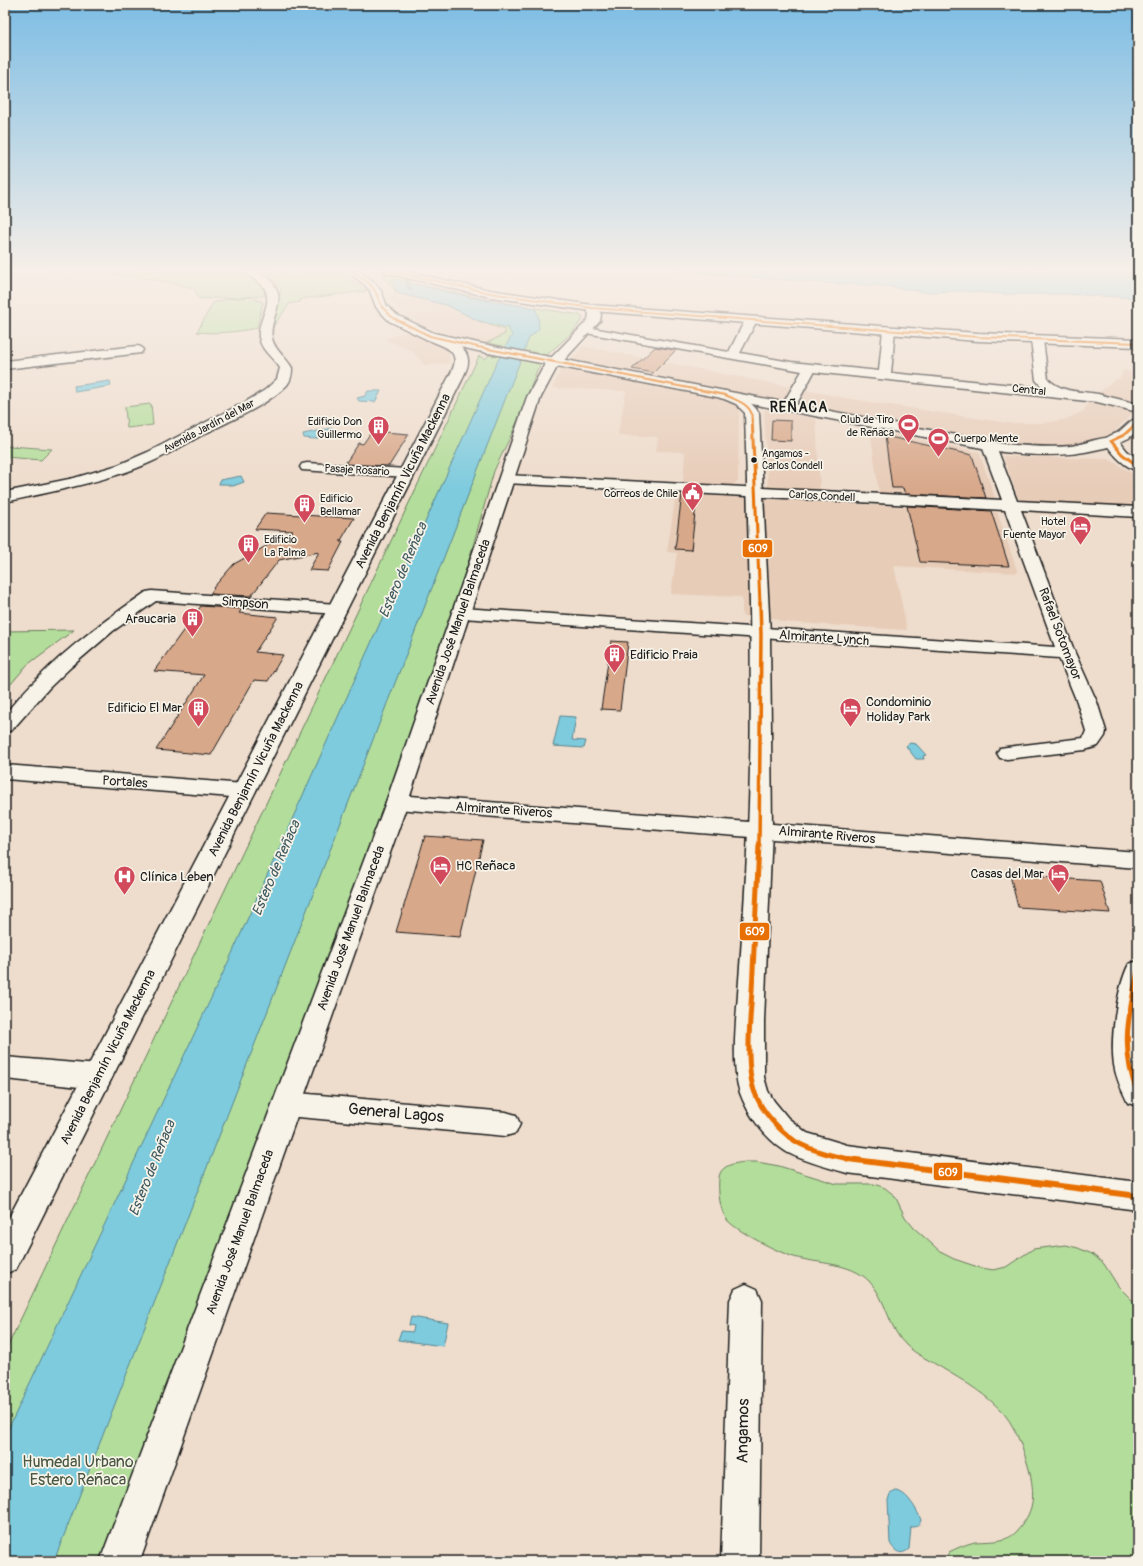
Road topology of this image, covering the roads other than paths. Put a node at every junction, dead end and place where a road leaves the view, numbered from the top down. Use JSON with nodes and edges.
{"nodes":[{"id":1,"x":267,"y":344,"type":"edge"},
{"id":2,"x":446,"y":344,"type":"edge"},
{"id":3,"x":465,"y":344,"type":"edge"},
{"id":4,"x":572,"y":344,"type":"edge"},
{"id":5,"x":666,"y":344,"type":"edge"},
{"id":6,"x":739,"y":344,"type":"edge"},
{"id":7,"x":888,"y":344,"type":"edge"},
{"id":8,"x":1038,"y":344,"type":"edge"},
{"id":9,"x":136,"y":350,"type":"dead end"},
{"id":10,"x":733,"y":356,"type":"junction"},
{"id":11,"x":554,"y":362,"type":"junction"},
{"id":12,"x":5,"y":365,"type":"edge"},
{"id":13,"x":810,"y":368,"type":"junction"},
{"id":14,"x":885,"y":375,"type":"junction"},
{"id":15,"x":1042,"y":380,"type":"junction"},
{"id":16,"x":1020,"y":389,"type":"junction"},
{"id":17,"x":1064,"y":394,"type":"junction"},
{"id":18,"x":726,"y":395,"type":"junction"},
{"id":19,"x":788,"y":407,"type":"junction"},
{"id":20,"x":1138,"y":408,"type":"edge"},
{"id":21,"x":1138,"y":422,"type":"edge"},
{"id":22,"x":1111,"y":441,"type":"junction"},
{"id":23,"x":989,"y":446,"type":"junction"},
{"id":24,"x":1138,"y":466,"type":"edge"},
{"id":25,"x":307,"y":467,"type":"dead end"},
{"id":26,"x":407,"y":473,"type":"junction"},
{"id":27,"x":506,"y":479,"type":"junction"},
{"id":28,"x":756,"y":492,"type":"junction"},
{"id":29,"x":5,"y":497,"type":"edge"},
{"id":30,"x":1011,"y":506,"type":"junction"},
{"id":31,"x":1138,"y":512,"type":"edge"},
{"id":32,"x":338,"y":609,"type":"junction"},
{"id":33,"x":462,"y":613,"type":"junction"},
{"id":34,"x":761,"y":634,"type":"junction"},
{"id":35,"x":1066,"y":653,"type":"junction"},
{"id":36,"x":5,"y":726,"type":"edge"},
{"id":37,"x":1007,"y":752,"type":"dead end"},
{"id":38,"x":5,"y":772,"type":"edge"},
{"id":39,"x":244,"y":791,"type":"junction"},
{"id":40,"x":397,"y":802,"type":"junction"},
{"id":41,"x":760,"y":829,"type":"junction"},
{"id":42,"x":1138,"y":860,"type":"edge"},
{"id":43,"x":1138,"y":971,"type":"edge"},
{"id":44,"x":5,"y":1068,"type":"edge"},
{"id":45,"x":98,"y":1077,"type":"junction"},
{"id":46,"x":1138,"y":1094,"type":"edge"},
{"id":47,"x":287,"y":1104,"type":"junction"},
{"id":48,"x":506,"y":1124,"type":"dead end"},
{"id":49,"x":1138,"y":1196,"type":"edge"},
{"id":50,"x":5,"y":1258,"type":"edge"},
{"id":51,"x":746,"y":1300,"type":"dead end"},
{"id":52,"x":120,"y":1561,"type":"edge"},
{"id":53,"x":740,"y":1561,"type":"edge"}],
"edges":[{"from":1,"to":29,"type":"main road","name":"Avenida Jardín del Mar"},
{"from":2,"to":26,"type":"main road","name":"Avenida Benjamín Vicuña Mackenna"},
{"from":3,"to":11,"type":"main road"},
{"from":4,"to":11,"type":"main road","name":"Avenida José Manuel Balmaceda"},
{"from":5,"to":10,"type":"street","name":"Central"},
{"from":6,"to":10,"type":"street"},
{"from":7,"to":14,"type":"street"},
{"from":8,"to":15,"type":"street"},
{"from":9,"to":12,"type":"street"},
{"from":10,"to":13,"type":"street","name":"Central"},
{"from":11,"to":18,"type":"main road"},
{"from":11,"to":27,"type":"main road","name":"Avenida José Manuel Balmaceda"},
{"from":13,"to":14,"type":"street","name":"Central"},
{"from":13,"to":19,"type":"street"},
{"from":14,"to":16,"type":"street","name":"Central"},
{"from":15,"to":16,"type":"street"},
{"from":15,"to":17,"type":"street"},
{"from":16,"to":17,"type":"street","name":"Central"},
{"from":17,"to":20,"type":"street","name":"Central"},
{"from":18,"to":19,"type":"main road"},
{"from":18,"to":28,"type":"main road"},
{"from":19,"to":23,"type":"main road"},
{"from":21,"to":22,"type":"main road"},
{"from":22,"to":23,"type":"main road"},
{"from":22,"to":24,"type":"main road"},
{"from":23,"to":30,"type":"street","name":"Rafael Sotomayor"},
{"from":25,"to":26,"type":"street","name":"Pasaje Rosario"},
{"from":26,"to":32,"type":"main road","name":"Avenida Benjamín Vicuña Mackenna"},
{"from":27,"to":28,"type":"street","name":"Carlos Condell"},
{"from":27,"to":33,"type":"main road","name":"Avenida José Manuel Balmaceda"},
{"from":28,"to":30,"type":"street","name":"Carlos Condell"},
{"from":28,"to":34,"type":"main road"},
{"from":30,"to":31,"type":"street","name":"Carlos Condell"},
{"from":30,"to":35,"type":"street","name":"Rafael Sotomayor"},
{"from":32,"to":36,"type":"street","name":"Simpson"},
{"from":32,"to":39,"type":"main road","name":"Avenida Benjamín Vicuña Mackenna"},
{"from":33,"to":34,"type":"street","name":"Almirante Lynch"},
{"from":33,"to":40,"type":"main road","name":"Avenida José Manuel Balmaceda"},
{"from":34,"to":35,"type":"street","name":"Almirante Lynch"},
{"from":34,"to":41,"type":"main road"},
{"from":35,"to":37,"type":"street","name":"Rafael Sotomayor"},
{"from":38,"to":39,"type":"street","name":"Portales"},
{"from":39,"to":45,"type":"main road","name":"Avenida Benjamín Vicuña Mackenna"},
{"from":40,"to":41,"type":"street","name":"Almirante Riveros"},
{"from":40,"to":47,"type":"main road","name":"Avenida José Manuel Balmaceda"},
{"from":41,"to":42,"type":"street","name":"Almirante Riveros"},
{"from":41,"to":49,"type":"main road"},
{"from":43,"to":46,"type":"main road"},
{"from":44,"to":45,"type":"street"},
{"from":45,"to":50,"type":"main road","name":"Avenida Benjamín Vicuña Mackenna"},
{"from":47,"to":48,"type":"street","name":"General Lagos"},
{"from":47,"to":52,"type":"main road","name":"Avenida José Manuel Balmaceda"},
{"from":51,"to":53,"type":"street","name":"Angamos"}]}
